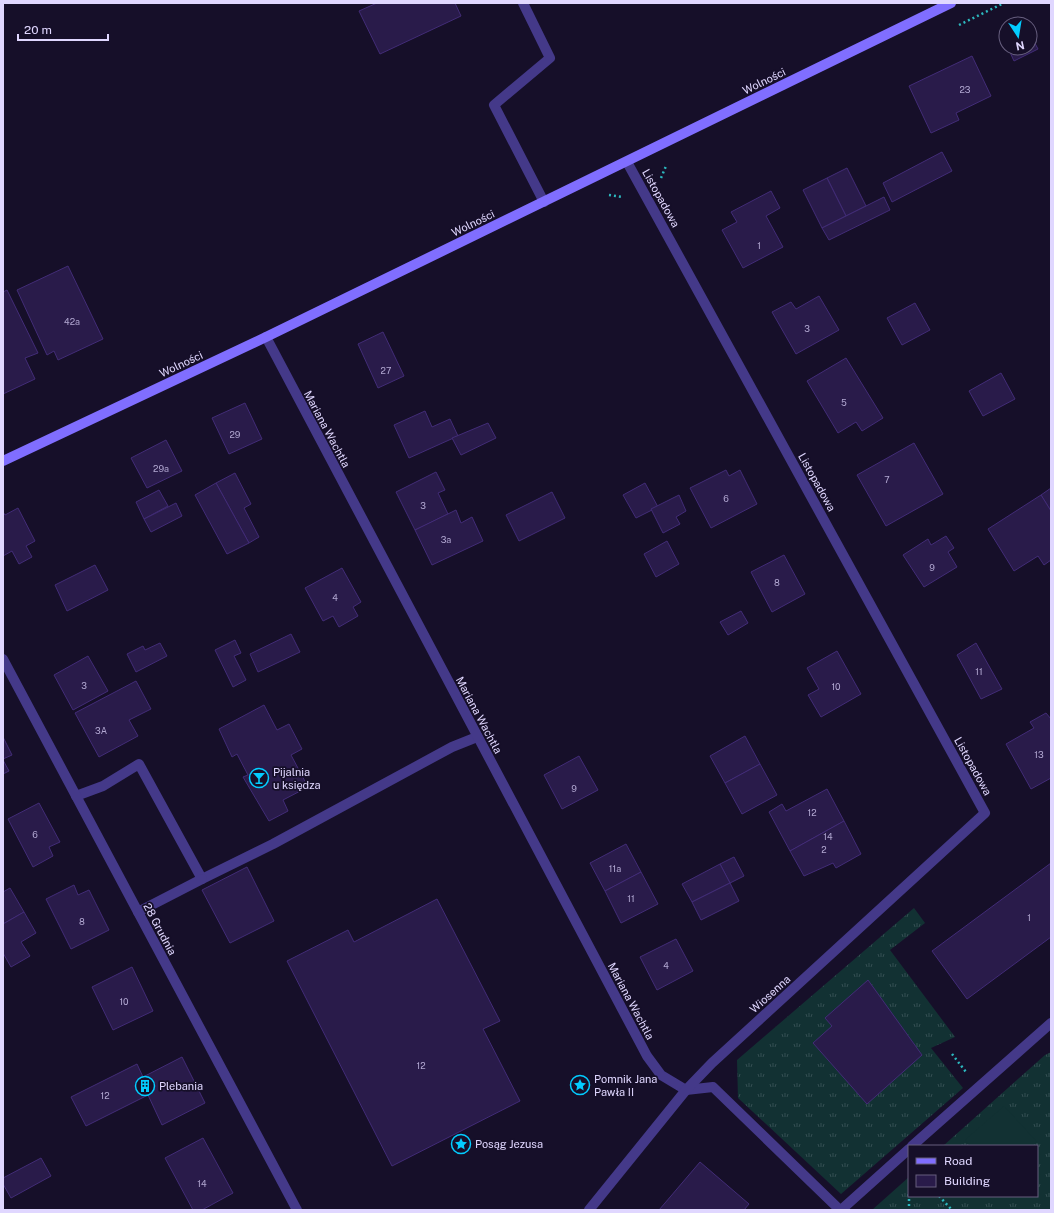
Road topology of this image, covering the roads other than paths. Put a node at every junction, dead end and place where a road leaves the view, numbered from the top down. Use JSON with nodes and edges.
{"nodes":[{"id":1,"x":523,"y":3,"type":"edge"},
{"id":2,"x":951,"y":3,"type":"edge"},
{"id":3,"x":627,"y":162,"type":"junction"},
{"id":4,"x":544,"y":202,"type":"junction"},
{"id":5,"x":266,"y":337,"type":"junction"},
{"id":6,"x":3,"y":462,"type":"edge"},
{"id":7,"x":3,"y":659,"type":"edge"},
{"id":8,"x":477,"y":737,"type":"junction"},
{"id":9,"x":76,"y":796,"type":"junction"},
{"id":10,"x":985,"y":813,"type":"joint"},
{"id":11,"x":202,"y":879,"type":"junction"},
{"id":12,"x":138,"y":912,"type":"junction"},
{"id":13,"x":1051,"y":1023,"type":"edge"},
{"id":14,"x":686,"y":1090,"type":"junction"},
{"id":15,"x":913,"y":1145,"type":"edge"},
{"id":16,"x":908,"y":1150,"type":"edge"},
{"id":17,"x":296,"y":1210,"type":"edge"},
{"id":18,"x":589,"y":1210,"type":"edge"},
{"id":19,"x":840,"y":1210,"type":"edge"}],
"edges":[{"from":1,"to":4,"type":"street"},
{"from":2,"to":3,"type":"street","name":"Wolności"},
{"from":3,"to":4,"type":"street","name":"Wolności"},
{"from":3,"to":10,"type":"street","name":"Listopadowa"},
{"from":4,"to":5,"type":"street","name":"Wolności"},
{"from":5,"to":6,"type":"street","name":"Wolności"},
{"from":5,"to":8,"type":"street","name":"Mariana Wachtla"},
{"from":7,"to":9,"type":"street","name":"28 Grudnia"},
{"from":8,"to":11,"type":"street"},
{"from":8,"to":14,"type":"street","name":"Mariana Wachtla"},
{"from":9,"to":11,"type":"street"},
{"from":9,"to":12,"type":"street","name":"28 Grudnia"},
{"from":10,"to":14,"type":"street","name":"Wiosenna"},
{"from":11,"to":12,"type":"street"},
{"from":12,"to":17,"type":"street","name":"28 Grudnia"},
{"from":13,"to":15,"type":"street"},
{"from":14,"to":18,"type":"street","name":"Wiosenna"},
{"from":14,"to":19,"type":"street"},
{"from":16,"to":19,"type":"street"}]}
